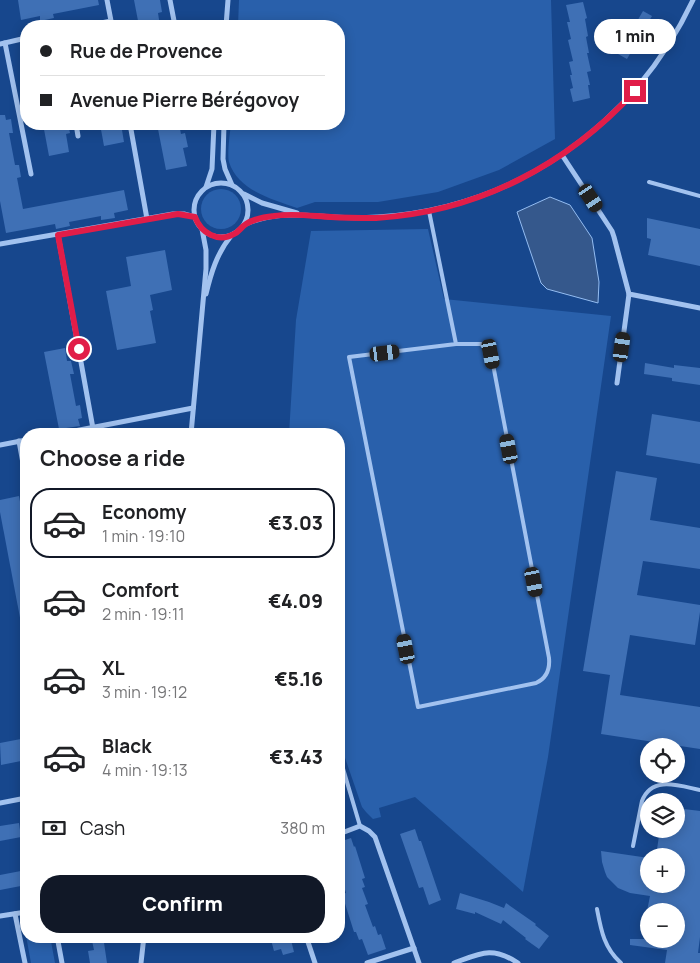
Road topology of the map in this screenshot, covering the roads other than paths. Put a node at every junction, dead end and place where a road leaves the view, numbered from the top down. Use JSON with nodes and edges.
{"nodes":[{"id":1,"x":107,"y":0,"type":"edge"},
{"id":2,"x":170,"y":0,"type":"edge"},
{"id":3,"x":228,"y":0,"type":"edge"},
{"id":4,"x":693,"y":0,"type":"edge"},
{"id":5,"x":110,"y":20,"type":"edge"},
{"id":6,"x":174,"y":20,"type":"edge"},
{"id":7,"x":226,"y":20,"type":"edge"},
{"id":8,"x":20,"y":39,"type":"edge"},
{"id":9,"x":3,"y":43,"type":"edge"},
{"id":10,"x":20,"y":123,"type":"edge"},
{"id":11,"x":22,"y":130,"type":"edge"},
{"id":12,"x":77,"y":130,"type":"edge"},
{"id":13,"x":131,"y":130,"type":"edge"},
{"id":14,"x":214,"y":130,"type":"edge"},
{"id":15,"x":224,"y":130,"type":"edge"},
{"id":16,"x":78,"y":136,"type":"dead end"},
{"id":17,"x":562,"y":155,"type":"junction"},
{"id":18,"x":31,"y":174,"type":"dead end"},
{"id":19,"x":648,"y":182,"type":"dead end"},
{"id":20,"x":233,"y":185,"type":"junction"},
{"id":21,"x":206,"y":187,"type":"junction"},
{"id":22,"x":244,"y":194,"type":"junction"},
{"id":23,"x":700,"y":196,"type":"edge"},
{"id":24,"x":429,"y":211,"type":"junction"},
{"id":25,"x":308,"y":215,"type":"junction"},
{"id":26,"x":195,"y":217,"type":"junction"},
{"id":27,"x":147,"y":219,"type":"junction"},
{"id":28,"x":244,"y":225,"type":"junction"},
{"id":29,"x":202,"y":229,"type":"junction"},
{"id":30,"x":58,"y":235,"type":"junction"},
{"id":31,"x":231,"y":236,"type":"junction"},
{"id":32,"x":0,"y":244,"type":"edge"},
{"id":33,"x":629,"y":294,"type":"junction"},
{"id":34,"x":700,"y":308,"type":"edge"},
{"id":35,"x":202,"y":309,"type":"junction"},
{"id":36,"x":456,"y":344,"type":"junction"},
{"id":37,"x":617,"y":383,"type":"dead end"},
{"id":38,"x":194,"y":408,"type":"junction"},
{"id":39,"x":93,"y":427,"type":"junction"},
{"id":40,"x":88,"y":428,"type":"edge"},
{"id":41,"x":192,"y":428,"type":"edge"},
{"id":42,"x":19,"y":441,"type":"joint"},
{"id":43,"x":0,"y":445,"type":"edge"},
{"id":44,"x":20,"y":447,"type":"edge"},
{"id":45,"x":345,"y":775,"type":"edge"},
{"id":46,"x":700,"y":790,"type":"edge"},
{"id":47,"x":20,"y":799,"type":"edge"},
{"id":48,"x":0,"y":803,"type":"edge"},
{"id":49,"x":360,"y":826,"type":"junction"},
{"id":50,"x":345,"y":832,"type":"edge"},
{"id":51,"x":633,"y":846,"type":"dead end"},
{"id":52,"x":597,"y":909,"type":"dead end"},
{"id":53,"x":20,"y":913,"type":"edge"},
{"id":54,"x":15,"y":914,"type":"junction"},
{"id":55,"x":0,"y":916,"type":"edge"},
{"id":56,"x":20,"y":938,"type":"edge"},
{"id":57,"x":21,"y":943,"type":"edge"},
{"id":58,"x":58,"y":943,"type":"edge"},
{"id":59,"x":143,"y":943,"type":"edge"},
{"id":60,"x":308,"y":943,"type":"edge"},
{"id":61,"x":414,"y":948,"type":"junction"},
{"id":62,"x":25,"y":963,"type":"edge"},
{"id":63,"x":62,"y":963,"type":"edge"},
{"id":64,"x":141,"y":963,"type":"edge"},
{"id":65,"x":315,"y":963,"type":"edge"},
{"id":66,"x":367,"y":963,"type":"edge"},
{"id":67,"x":419,"y":963,"type":"edge"},
{"id":68,"x":454,"y":963,"type":"edge"},
{"id":69,"x":518,"y":963,"type":"edge"},
{"id":70,"x":620,"y":963,"type":"edge"}],
"edges":[{"from":1,"to":5,"type":"street"},
{"from":2,"to":6,"type":"street"},
{"from":3,"to":7,"type":"street"},
{"from":4,"to":17,"type":"street"},
{"from":8,"to":9,"type":"street"},
{"from":9,"to":10,"type":"street"},
{"from":11,"to":18,"type":"street"},
{"from":12,"to":16,"type":"street"},
{"from":13,"to":27,"type":"street"},
{"from":14,"to":21,"type":"street"},
{"from":15,"to":20,"type":"street"},
{"from":17,"to":24,"type":"street"},
{"from":17,"to":33,"type":"street"},
{"from":19,"to":23,"type":"lane"},
{"from":20,"to":21,"type":"street"},
{"from":20,"to":22,"type":"street"},
{"from":21,"to":26,"type":"street"},
{"from":22,"to":25,"type":"street"},
{"from":22,"to":28,"type":"street"},
{"from":24,"to":25,"type":"street"},
{"from":24,"to":36,"type":"lane"},
{"from":25,"to":28,"type":"street"},
{"from":26,"to":27,"type":"street"},
{"from":26,"to":29,"type":"street"},
{"from":27,"to":30,"type":"street"},
{"from":28,"to":31,"type":"street"},
{"from":29,"to":31,"type":"street"},
{"from":29,"to":35,"type":"street"},
{"from":30,"to":32,"type":"street"},
{"from":30,"to":39,"type":"street"},
{"from":31,"to":35,"type":"street"},
{"from":33,"to":34,"type":"street"},
{"from":33,"to":37,"type":"street"},
{"from":35,"to":38,"type":"street"},
{"from":36,"to":36,"type":"lane"},
{"from":38,"to":39,"type":"street"},
{"from":38,"to":41,"type":"street"},
{"from":39,"to":40,"type":"street"},
{"from":42,"to":43,"type":"street"},
{"from":42,"to":44,"type":"street"},
{"from":45,"to":49,"type":"lane"},
{"from":46,"to":51,"type":"lane"},
{"from":47,"to":48,"type":"street"},
{"from":49,"to":50,"type":"street"},
{"from":49,"to":61,"type":"street"},
{"from":52,"to":70,"type":"lane"},
{"from":53,"to":54,"type":"street"},
{"from":54,"to":55,"type":"street"},
{"from":54,"to":56,"type":"street"},
{"from":57,"to":62,"type":"street"},
{"from":58,"to":63,"type":"street"},
{"from":59,"to":64,"type":"street"},
{"from":60,"to":65,"type":"street"},
{"from":61,"to":66,"type":"street"},
{"from":61,"to":67,"type":"street"},
{"from":68,"to":69,"type":"street"}]}
